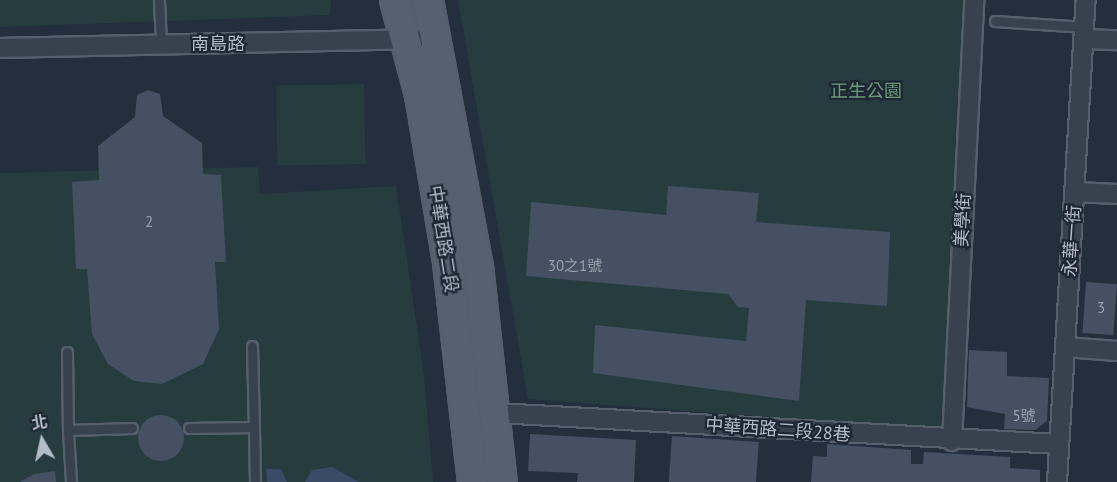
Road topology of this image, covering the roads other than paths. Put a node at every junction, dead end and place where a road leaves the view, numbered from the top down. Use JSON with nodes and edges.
{"nodes":[{"id":1,"x":159,"y":0,"type":"edge"},
{"id":2,"x":395,"y":0,"type":"edge"},
{"id":3,"x":428,"y":0,"type":"edge"},
{"id":4,"x":974,"y":0,"type":"edge"},
{"id":5,"x":1086,"y":0,"type":"edge"},
{"id":6,"x":995,"y":21,"type":"dead end"},
{"id":7,"x":1084,"y":33,"type":"junction"},
{"id":8,"x":436,"y":36,"type":"junction"},
{"id":9,"x":403,"y":40,"type":"junction"},
{"id":10,"x":1117,"y":40,"type":"edge"},
{"id":11,"x":161,"y":44,"type":"junction"},
{"id":12,"x":0,"y":48,"type":"edge"},
{"id":13,"x":1075,"y":192,"type":"junction"},
{"id":14,"x":1117,"y":194,"type":"edge"},
{"id":15,"x":252,"y":346,"type":"dead end"},
{"id":16,"x":1065,"y":347,"type":"junction"},
{"id":17,"x":1117,"y":351,"type":"edge"},
{"id":18,"x":67,"y":352,"type":"dead end"},
{"id":19,"x":497,"y":413,"type":"junction"},
{"id":20,"x":132,"y":428,"type":"dead end"},
{"id":21,"x":189,"y":428,"type":"dead end"},
{"id":22,"x":254,"y":428,"type":"junction"},
{"id":23,"x":68,"y":430,"type":"junction"},
{"id":24,"x":952,"y":441,"type":"junction"},
{"id":25,"x":1059,"y":444,"type":"junction"},
{"id":26,"x":71,"y":482,"type":"edge"},
{"id":27,"x":255,"y":482,"type":"edge"},
{"id":28,"x":473,"y":482,"type":"edge"},
{"id":29,"x":502,"y":482,"type":"edge"},
{"id":30,"x":1057,"y":482,"type":"edge"}],
"edges":[{"from":1,"to":11,"type":"lane"},
{"from":2,"to":9,"type":"main road","name":"中華西路二段"},
{"from":3,"to":8,"type":"main road","name":"中華西路二段"},
{"from":4,"to":24,"type":"street","name":"美學街"},
{"from":5,"to":7,"type":"street","name":"永華一街"},
{"from":6,"to":7,"type":"lane"},
{"from":7,"to":10,"type":"street"},
{"from":7,"to":13,"type":"street","name":"永華一街"},
{"from":8,"to":9,"type":"street","name":"南島路"},
{"from":8,"to":19,"type":"main road","name":"中華西路二段"},
{"from":9,"to":11,"type":"street","name":"南島路"},
{"from":9,"to":28,"type":"main road","name":"中華西路二段"},
{"from":11,"to":12,"type":"street","name":"南島路"},
{"from":13,"to":14,"type":"street"},
{"from":13,"to":16,"type":"street","name":"永華一街"},
{"from":15,"to":22,"type":"lane"},
{"from":16,"to":17,"type":"street"},
{"from":16,"to":25,"type":"street","name":"永華一街"},
{"from":18,"to":23,"type":"lane"},
{"from":19,"to":24,"type":"street","name":"中華西路二段28巷"},
{"from":19,"to":29,"type":"main road","name":"中華西路二段"},
{"from":20,"to":23,"type":"lane"},
{"from":21,"to":22,"type":"lane"},
{"from":22,"to":27,"type":"lane"},
{"from":23,"to":26,"type":"lane"},
{"from":24,"to":25,"type":"street","name":"中華西路二段28巷"},
{"from":25,"to":30,"type":"street","name":"永華一街"}]}
